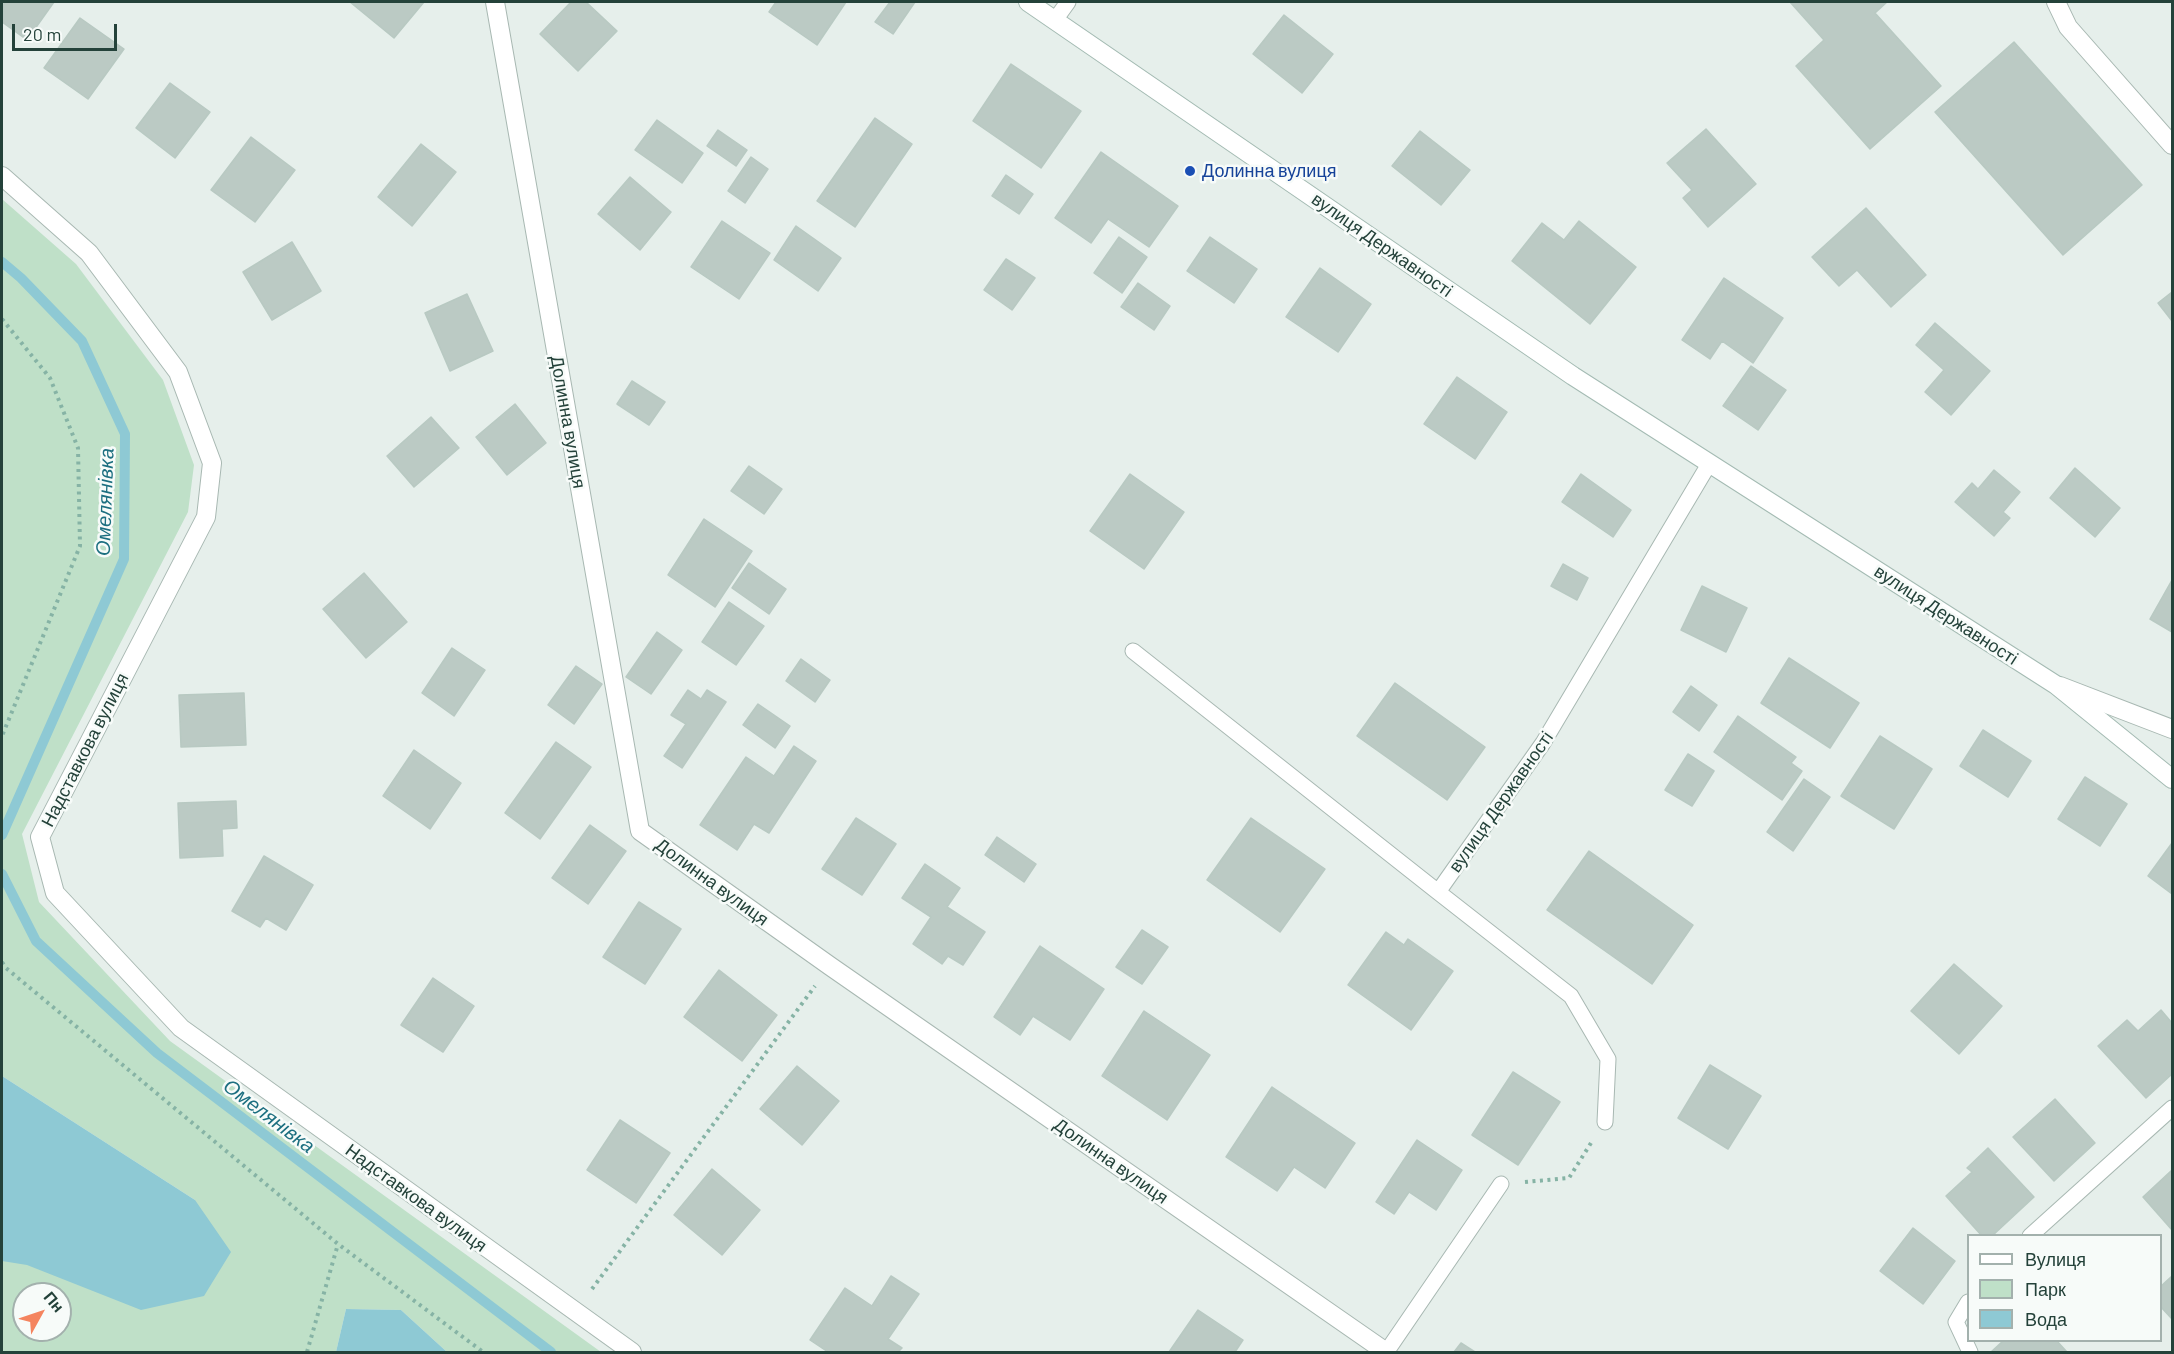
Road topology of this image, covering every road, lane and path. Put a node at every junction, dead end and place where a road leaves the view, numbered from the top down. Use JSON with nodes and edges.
{"nodes":[{"id":1,"x":495,"y":2,"type":"edge"},
{"id":2,"x":1028,"y":2,"type":"edge"},
{"id":3,"x":1068,"y":2,"type":"edge"},
{"id":4,"x":2056,"y":2,"type":"edge"},
{"id":5,"x":1055,"y":20,"type":"junction"},
{"id":6,"x":2172,"y":145,"type":"edge"},
{"id":7,"x":2,"y":176,"type":"edge"},
{"id":8,"x":2,"y":319,"type":"edge"},
{"id":9,"x":1709,"y":464,"type":"junction"},
{"id":10,"x":1133,"y":651,"type":"dead end"},
{"id":11,"x":2056,"y":685,"type":"junction"},
{"id":12,"x":2172,"y":729,"type":"edge"},
{"id":13,"x":2,"y":736,"type":"edge"},
{"id":14,"x":2172,"y":779,"type":"edge"},
{"id":15,"x":1438,"y":892,"type":"junction"},
{"id":16,"x":2,"y":962,"type":"edge"},
{"id":17,"x":830,"y":966,"type":"junction"},
{"id":18,"x":2172,"y":1108,"type":"edge"},
{"id":19,"x":1605,"y":1122,"type":"joint"},
{"id":20,"x":1501,"y":1184,"type":"joint"},
{"id":21,"x":2032,"y":1234,"type":"edge"},
{"id":22,"x":338,"y":1244,"type":"junction"},
{"id":23,"x":1967,"y":1304,"type":"edge"},
{"id":24,"x":574,"y":1313,"type":"junction"},
{"id":25,"x":1386,"y":1352,"type":"edge"},
{"id":26,"x":307,"y":1353,"type":"edge"},
{"id":27,"x":483,"y":1353,"type":"edge"},
{"id":28,"x":632,"y":1353,"type":"edge"},
{"id":29,"x":1970,"y":1353,"type":"edge"}],
"edges":[{"from":1,"to":17,"type":"street","name":"Долинна вулиця"},
{"from":2,"to":5,"type":"street","name":"вулиця Державності"},
{"from":3,"to":5,"type":"lane"},
{"from":4,"to":6,"type":"street"},
{"from":5,"to":9,"type":"street","name":"вулиця Державності"},
{"from":7,"to":24,"type":"street","name":"Надставкова вулиця"},
{"from":8,"to":13,"type":"path"},
{"from":9,"to":11,"type":"street","name":"вулиця Державності"},
{"from":9,"to":15,"type":"lane","name":"вулиця Державності"},
{"from":10,"to":15,"type":"lane","name":"вулиця Державності"},
{"from":11,"to":12,"type":"street"},
{"from":11,"to":14,"type":"street","name":"вулиця Державності"},
{"from":15,"to":19,"type":"lane","name":"вулиця Державності"},
{"from":16,"to":22,"type":"path"},
{"from":17,"to":24,"type":"path"},
{"from":17,"to":25,"type":"street","name":"Долинна вулиця"},
{"from":18,"to":21,"type":"lane"},
{"from":19,"to":20,"type":"path"},
{"from":20,"to":25,"type":"lane"},
{"from":22,"to":26,"type":"path"},
{"from":22,"to":27,"type":"path"},
{"from":23,"to":29,"type":"lane"},
{"from":24,"to":28,"type":"street","name":"Надставкова вулиця"}]}
